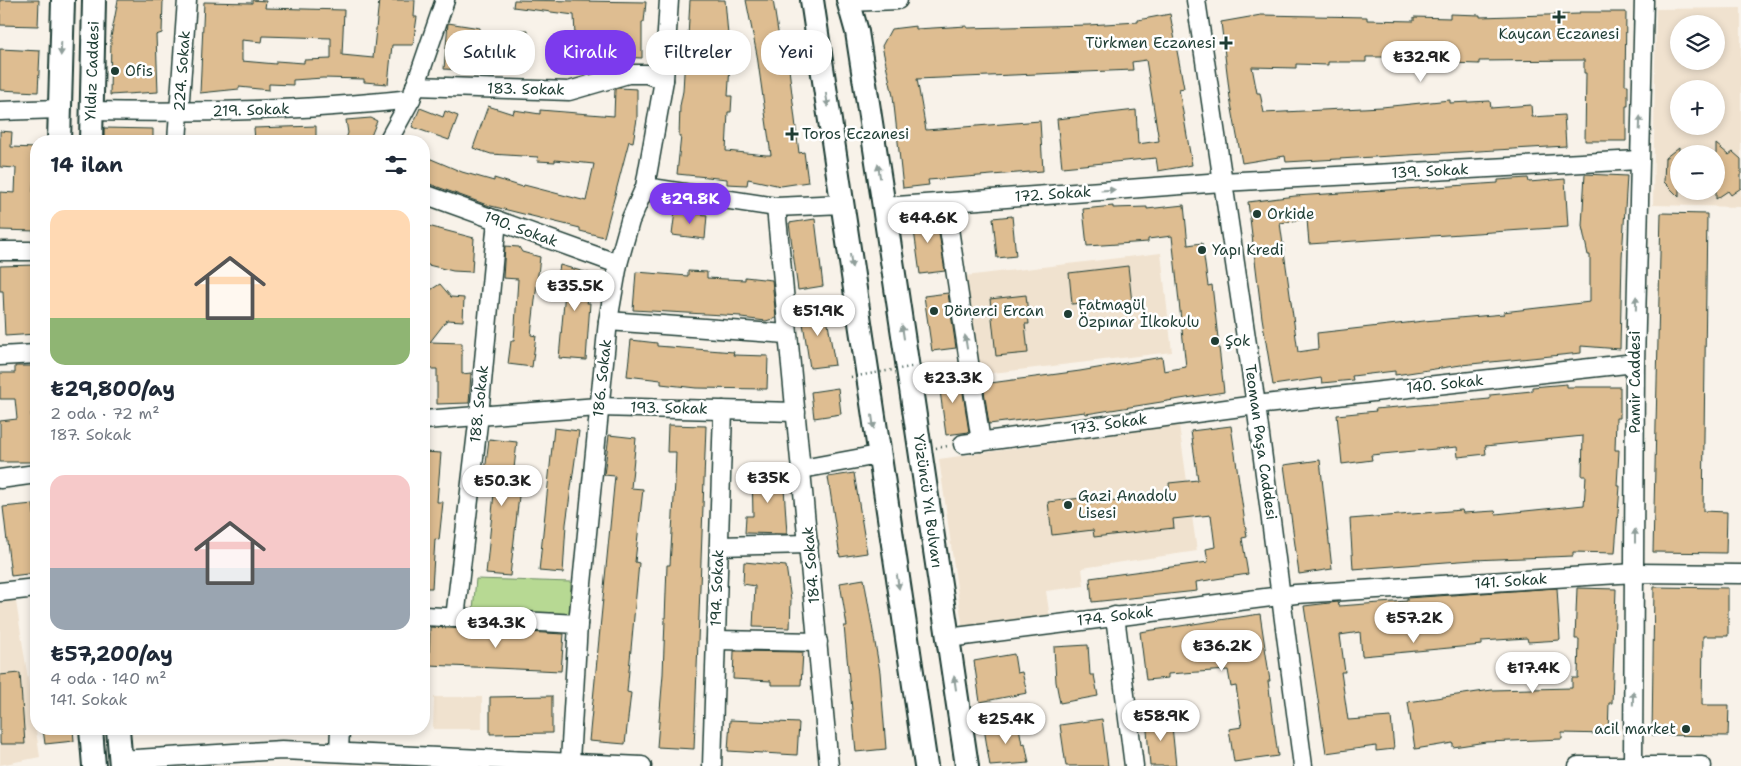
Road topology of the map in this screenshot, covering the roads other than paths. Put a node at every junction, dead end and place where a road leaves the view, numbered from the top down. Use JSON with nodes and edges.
{"nodes":[{"id":1,"x":63,"y":0,"type":"edge"},
{"id":2,"x":94,"y":0,"type":"edge"},
{"id":3,"x":187,"y":0,"type":"edge"},
{"id":4,"x":445,"y":0,"type":"edge"},
{"id":5,"x":669,"y":0,"type":"edge"},
{"id":6,"x":812,"y":0,"type":"edge"},
{"id":7,"x":898,"y":0,"type":"edge"},
{"id":8,"x":1196,"y":0,"type":"edge"},
{"id":9,"x":1644,"y":0,"type":"edge"},
{"id":10,"x":848,"y":1,"type":"edge"},
{"id":11,"x":664,"y":80,"type":"junction"},
{"id":12,"x":413,"y":92,"type":"junction"},
{"id":13,"x":59,"y":109,"type":"junction"},
{"id":14,"x":0,"y":111,"type":"edge"},
{"id":15,"x":90,"y":111,"type":"junction"},
{"id":16,"x":180,"y":112,"type":"junction"},
{"id":17,"x":59,"y":135,"type":"edge"},
{"id":18,"x":91,"y":135,"type":"edge"},
{"id":19,"x":178,"y":135,"type":"edge"},
{"id":20,"x":391,"y":135,"type":"edge"},
{"id":21,"x":1639,"y":160,"type":"junction"},
{"id":22,"x":1222,"y":182,"type":"junction"},
{"id":23,"x":645,"y":186,"type":"junction"},
{"id":24,"x":430,"y":196,"type":"edge"},
{"id":25,"x":945,"y":202,"type":"junction"},
{"id":26,"x":843,"y":204,"type":"junction"},
{"id":27,"x":776,"y":207,"type":"junction"},
{"id":28,"x":884,"y":207,"type":"junction"},
{"id":29,"x":497,"y":220,"type":"junction"},
{"id":30,"x":0,"y":251,"type":"edge"},
{"id":31,"x":30,"y":251,"type":"edge"},
{"id":32,"x":618,"y":264,"type":"junction"},
{"id":33,"x":608,"y":321,"type":"junction"},
{"id":34,"x":787,"y":334,"type":"junction"},
{"id":35,"x":30,"y":354,"type":"edge"},
{"id":36,"x":0,"y":356,"type":"edge"},
{"id":37,"x":1635,"y":363,"type":"junction"},
{"id":38,"x":1256,"y":405,"type":"junction"},
{"id":39,"x":598,"y":407,"type":"junction"},
{"id":40,"x":723,"y":410,"type":"junction"},
{"id":41,"x":796,"y":412,"type":"junction"},
{"id":42,"x":479,"y":415,"type":"junction"},
{"id":43,"x":430,"y":419,"type":"edge"},
{"id":44,"x":981,"y":442,"type":"junction"},
{"id":45,"x":963,"y":444,"type":"dead end"},
{"id":46,"x":878,"y":455,"type":"junction"},
{"id":47,"x":802,"y":469,"type":"junction"},
{"id":48,"x":30,"y":475,"type":"edge"},
{"id":49,"x":0,"y":479,"type":"edge"},
{"id":50,"x":809,"y":544,"type":"junction"},
{"id":51,"x":719,"y":546,"type":"junction"},
{"id":52,"x":1635,"y":573,"type":"junction"},
{"id":53,"x":1741,"y":574,"type":"edge"},
{"id":54,"x":30,"y":589,"type":"edge"},
{"id":55,"x":0,"y":592,"type":"edge"},
{"id":56,"x":1282,"y":596,"type":"junction"},
{"id":57,"x":430,"y":616,"type":"edge"},
{"id":58,"x":1115,"y":616,"type":"junction"},
{"id":59,"x":455,"y":618,"type":"junction"},
{"id":60,"x":578,"y":624,"type":"junction"},
{"id":61,"x":948,"y":638,"type":"junction"},
{"id":62,"x":716,"y":640,"type":"junction"},
{"id":63,"x":818,"y":642,"type":"junction"},
{"id":64,"x":91,"y":735,"type":"edge"},
{"id":65,"x":119,"y":735,"type":"edge"},
{"id":66,"x":340,"y":735,"type":"edge"},
{"id":67,"x":339,"y":752,"type":"junction"},
{"id":68,"x":282,"y":758,"type":"edge"},
{"id":69,"x":570,"y":761,"type":"junction"},
{"id":70,"x":121,"y":763,"type":"edge"},
{"id":71,"x":1633,"y":764,"type":"junction"},
{"id":72,"x":94,"y":766,"type":"edge"},
{"id":73,"x":642,"y":766,"type":"edge"},
{"id":74,"x":712,"y":766,"type":"edge"},
{"id":75,"x":828,"y":766,"type":"edge"},
{"id":76,"x":926,"y":766,"type":"edge"},
{"id":77,"x":967,"y":766,"type":"edge"},
{"id":78,"x":1134,"y":766,"type":"edge"},
{"id":79,"x":1303,"y":766,"type":"edge"},
{"id":80,"x":1578,"y":766,"type":"edge"},
{"id":81,"x":1702,"y":766,"type":"edge"}],
"edges":[{"from":1,"to":13,"type":"main road","name":"Yıldız Caddesi","one_way":true},
{"from":2,"to":15,"type":"main road","name":"Yıldız Caddesi"},
{"from":3,"to":16,"type":"street","name":"224. Sokak"},
{"from":4,"to":12,"type":"street"},
{"from":5,"to":11,"type":"street","name":"186. Sokak"},
{"from":6,"to":26,"type":"main road","one_way":true},
{"from":7,"to":10,"type":"street"},
{"from":8,"to":22,"type":"street","name":"Teoman Paşa Caddesi"},
{"from":21,"to":9,"type":"street","name":"Pamir Caddesi","one_way":true},
{"from":28,"to":10,"type":"main road","name":"Yüzüncü Yıl Bulvarı","one_way":true},
{"from":11,"to":12,"type":"street","name":"183. Sokak"},
{"from":11,"to":23,"type":"street","name":"186. Sokak"},
{"from":12,"to":16,"type":"street","name":"219. Sokak"},
{"from":12,"to":20,"type":"street"},
{"from":13,"to":14,"type":"street"},
{"from":13,"to":17,"type":"main road","name":"Yıldız Caddesi"},
{"from":15,"to":16,"type":"street","name":"219. Sokak"},
{"from":15,"to":18,"type":"main road","name":"Yıldız Caddesi"},
{"from":16,"to":19,"type":"street","name":"224. Sokak"},
{"from":21,"to":22,"type":"street","name":"139. Sokak"},
{"from":37,"to":21,"type":"street","name":"Pamir Caddesi","one_way":true},
{"from":25,"to":22,"type":"street","name":"172. Sokak","one_way":true},
{"from":22,"to":38,"type":"street","name":"Teoman Paşa Caddesi"},
{"from":23,"to":27,"type":"street"},
{"from":23,"to":32,"type":"street","name":"186. Sokak"},
{"from":24,"to":29,"type":"street","name":"190. Sokak"},
{"from":25,"to":28,"type":"street","name":"172. Sokak"},
{"from":44,"to":25,"type":"street","one_way":true},
{"from":26,"to":27,"type":"street"},
{"from":26,"to":46,"type":"main road","one_way":true},
{"from":27,"to":34,"type":"street","name":"184. Sokak"},
{"from":61,"to":28,"type":"main road","name":"Yüzüncü Yıl Bulvarı","one_way":true},
{"from":29,"to":32,"type":"street","name":"190. Sokak"},
{"from":29,"to":42,"type":"street","name":"188. Sokak"},
{"from":30,"to":31,"type":"street"},
{"from":32,"to":33,"type":"street","name":"186. Sokak"},
{"from":33,"to":34,"type":"street"},
{"from":33,"to":39,"type":"street","name":"186. Sokak"},
{"from":34,"to":41,"type":"street","name":"184. Sokak"},
{"from":35,"to":36,"type":"street"},
{"from":37,"to":38,"type":"street","name":"140. Sokak"},
{"from":52,"to":37,"type":"street","name":"Pamir Caddesi","one_way":true},
{"from":38,"to":44,"type":"street","name":"173. Sokak"},
{"from":38,"to":56,"type":"street","name":"Teoman Paşa Caddesi"},
{"from":39,"to":40,"type":"street","name":"193. Sokak"},
{"from":39,"to":42,"type":"street","name":"193. Sokak"},
{"from":39,"to":60,"type":"street","name":"186. Sokak"},
{"from":40,"to":41,"type":"street","name":"193. Sokak"},
{"from":40,"to":51,"type":"street","name":"194. Sokak"},
{"from":41,"to":47,"type":"street","name":"184. Sokak"},
{"from":42,"to":43,"type":"street","name":"193. Sokak"},
{"from":42,"to":59,"type":"street","name":"188. Sokak"},
{"from":44,"to":45,"type":"street","name":"173. Sokak"},
{"from":46,"to":47,"type":"street"},
{"from":46,"to":76,"type":"main road","one_way":true},
{"from":47,"to":50,"type":"street","name":"184. Sokak"},
{"from":48,"to":49,"type":"street"},
{"from":50,"to":51,"type":"street"},
{"from":50,"to":63,"type":"street","name":"184. Sokak"},
{"from":51,"to":62,"type":"street","name":"194. Sokak"},
{"from":52,"to":53,"type":"street","name":"141. Sokak"},
{"from":52,"to":56,"type":"street","name":"141. Sokak"},
{"from":71,"to":52,"type":"street","name":"Pamir Caddesi","one_way":true},
{"from":54,"to":55,"type":"street"},
{"from":56,"to":58,"type":"street","name":"174. Sokak"},
{"from":56,"to":79,"type":"street","name":"Teoman Paşa Caddesi"},
{"from":57,"to":59,"type":"street"},
{"from":58,"to":61,"type":"street","name":"174. Sokak"},
{"from":58,"to":78,"type":"street"},
{"from":59,"to":60,"type":"street"},
{"from":60,"to":69,"type":"street","name":"186. Sokak"},
{"from":77,"to":61,"type":"main road","name":"Yüzüncü Yıl Bulvarı","one_way":true},
{"from":62,"to":63,"type":"street"},
{"from":62,"to":74,"type":"street","name":"194. Sokak"},
{"from":63,"to":75,"type":"street","name":"184. Sokak"},
{"from":64,"to":72,"type":"main road"},
{"from":65,"to":70,"type":"main road"},
{"from":66,"to":67,"type":"street"},
{"from":67,"to":68,"type":"street"},
{"from":67,"to":69,"type":"street"},
{"from":68,"to":70,"type":"street"},
{"from":69,"to":73,"type":"street"},
{"from":71,"to":80,"type":"street"},
{"from":71,"to":81,"type":"street"}]}
